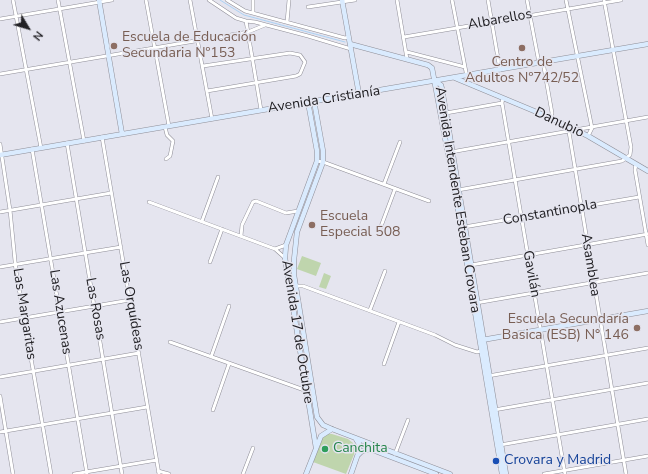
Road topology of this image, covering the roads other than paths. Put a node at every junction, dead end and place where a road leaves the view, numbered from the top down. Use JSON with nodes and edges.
{"nodes":[{"id":1,"x":13,"y":0,"type":"edge"},
{"id":2,"x":58,"y":0,"type":"edge"},
{"id":3,"x":112,"y":0,"type":"edge"},
{"id":4,"x":146,"y":0,"type":"edge"},
{"id":5,"x":190,"y":0,"type":"edge"},
{"id":6,"x":209,"y":0,"type":"edge"},
{"id":7,"x":227,"y":0,"type":"edge"},
{"id":8,"x":253,"y":0,"type":"edge"},
{"id":9,"x":289,"y":0,"type":"edge"},
{"id":10,"x":355,"y":0,"type":"edge"},
{"id":11,"x":397,"y":0,"type":"edge"},
{"id":12,"x":452,"y":0,"type":"edge"},
{"id":13,"x":488,"y":0,"type":"edge"},
{"id":14,"x":528,"y":0,"type":"edge"},
{"id":15,"x":566,"y":0,"type":"edge"},
{"id":16,"x":620,"y":0,"type":"edge"},
{"id":17,"x":100,"y":1,"type":"edge"},
{"id":18,"x":342,"y":1,"type":"edge"},
{"id":19,"x":604,"y":1,"type":"edge"},
{"id":20,"x":308,"y":7,"type":"dead end"},
{"id":21,"x":60,"y":9,"type":"junction"},
{"id":22,"x":568,"y":9,"type":"junction"},
{"id":23,"x":253,"y":13,"type":"junction"},
{"id":24,"x":530,"y":15,"type":"junction"},
{"id":25,"x":16,"y":16,"type":"junction"},
{"id":26,"x":0,"y":19,"type":"edge"},
{"id":27,"x":246,"y":21,"type":"junction"},
{"id":28,"x":492,"y":21,"type":"junction"},
{"id":29,"x":287,"y":22,"type":"junction"},
{"id":30,"x":265,"y":25,"type":"junction"},
{"id":31,"x":457,"y":27,"type":"junction"},
{"id":32,"x":248,"y":32,"type":"junction"},
{"id":33,"x":349,"y":37,"type":"junction"},
{"id":34,"x":404,"y":37,"type":"junction"},
{"id":35,"x":197,"y":40,"type":"junction"},
{"id":36,"x":648,"y":44,"type":"edge"},
{"id":37,"x":351,"y":47,"type":"junction"},
{"id":38,"x":155,"y":48,"type":"junction"},
{"id":39,"x":613,"y":51,"type":"junction"},
{"id":40,"x":407,"y":52,"type":"junction"},
{"id":41,"x":109,"y":56,"type":"junction"},
{"id":42,"x":578,"y":57,"type":"junction"},
{"id":43,"x":252,"y":58,"type":"junction"},
{"id":44,"x":431,"y":58,"type":"junction"},
{"id":45,"x":407,"y":59,"type":"junction"},
{"id":46,"x":69,"y":63,"type":"junction"},
{"id":47,"x":541,"y":63,"type":"junction"},
{"id":48,"x":203,"y":66,"type":"junction"},
{"id":49,"x":430,"y":66,"type":"junction"},
{"id":50,"x":465,"y":67,"type":"junction"},
{"id":51,"x":26,"y":70,"type":"junction"},
{"id":52,"x":500,"y":70,"type":"junction"},
{"id":53,"x":0,"y":74,"type":"edge"},
{"id":54,"x":466,"y":77,"type":"junction"},
{"id":55,"x":455,"y":78,"type":"junction"},
{"id":56,"x":435,"y":81,"type":"junction"},
{"id":57,"x":256,"y":83,"type":"junction"},
{"id":58,"x":466,"y":84,"type":"junction"},
{"id":59,"x":207,"y":91,"type":"junction"},
{"id":60,"x":359,"y":94,"type":"junction"},
{"id":61,"x":502,"y":100,"type":"junction"},
{"id":62,"x":314,"y":101,"type":"junction"},
{"id":63,"x":308,"y":102,"type":"junction"},
{"id":64,"x":261,"y":110,"type":"junction"},
{"id":65,"x":446,"y":113,"type":"junction"},
{"id":66,"x":551,"y":118,"type":"junction"},
{"id":67,"x":648,"y":118,"type":"edge"},
{"id":68,"x":212,"y":119,"type":"junction"},
{"id":69,"x":626,"y":122,"type":"junction"},
{"id":70,"x":167,"y":126,"type":"junction"},
{"id":71,"x":568,"y":126,"type":"junction"},
{"id":72,"x":592,"y":128,"type":"junction"},
{"id":73,"x":576,"y":130,"type":"junction"},
{"id":74,"x":568,"y":132,"type":"junction"},
{"id":75,"x":122,"y":134,"type":"junction"},
{"id":76,"x":588,"y":136,"type":"junction"},
{"id":77,"x":102,"y":137,"type":"junction"},
{"id":78,"x":84,"y":140,"type":"junction"},
{"id":79,"x":400,"y":142,"type":"dead end"},
{"id":80,"x":509,"y":142,"type":"junction"},
{"id":81,"x":67,"y":143,"type":"junction"},
{"id":82,"x":0,"y":144,"type":"edge"},
{"id":83,"x":41,"y":148,"type":"junction"},
{"id":84,"x":32,"y":149,"type":"junction"},
{"id":85,"x":450,"y":152,"type":"junction"},
{"id":86,"x":1,"y":154,"type":"edge"},
{"id":87,"x":627,"y":158,"type":"junction"},
{"id":88,"x":166,"y":159,"type":"dead end"},
{"id":89,"x":317,"y":161,"type":"junction"},
{"id":90,"x":323,"y":162,"type":"junction"},
{"id":91,"x":636,"y":164,"type":"junction"},
{"id":92,"x":575,"y":169,"type":"junction"},
{"id":93,"x":648,"y":171,"type":"edge"},
{"id":94,"x":218,"y":177,"type":"dead end"},
{"id":95,"x":516,"y":180,"type":"junction"},
{"id":96,"x":384,"y":184,"type":"junction"},
{"id":97,"x":395,"y":188,"type":"junction"},
{"id":98,"x":457,"y":190,"type":"junction"},
{"id":99,"x":111,"y":193,"type":"junction"},
{"id":100,"x":639,"y":197,"type":"junction"},
{"id":101,"x":76,"y":198,"type":"junction"},
{"id":102,"x":429,"y":201,"type":"dead end"},
{"id":103,"x":149,"y":202,"type":"dead end"},
{"id":104,"x":41,"y":204,"type":"junction"},
{"id":105,"x":581,"y":208,"type":"junction"},
{"id":106,"x":10,"y":210,"type":"junction"},
{"id":107,"x":300,"y":210,"type":"junction"},
{"id":108,"x":0,"y":212,"type":"edge"},
{"id":109,"x":522,"y":218,"type":"junction"},
{"id":110,"x":202,"y":222,"type":"junction"},
{"id":111,"x":463,"y":227,"type":"junction"},
{"id":112,"x":222,"y":229,"type":"junction"},
{"id":113,"x":380,"y":229,"type":"dead end"},
{"id":114,"x":647,"y":234,"type":"edge"},
{"id":115,"x":241,"y":236,"type":"junction"},
{"id":116,"x":290,"y":236,"type":"junction"},
{"id":117,"x":296,"y":238,"type":"junction"},
{"id":118,"x":286,"y":245,"type":"junction"},
{"id":119,"x":587,"y":245,"type":"junction"},
{"id":120,"x":648,"y":245,"type":"edge"},
{"id":121,"x":120,"y":247,"type":"junction"},
{"id":122,"x":275,"y":249,"type":"junction"},
{"id":123,"x":86,"y":252,"type":"junction"},
{"id":124,"x":528,"y":255,"type":"junction"},
{"id":125,"x":51,"y":258,"type":"junction"},
{"id":126,"x":284,"y":258,"type":"junction"},
{"id":127,"x":210,"y":262,"type":"dead end"},
{"id":128,"x":16,"y":264,"type":"junction"},
{"id":129,"x":469,"y":265,"type":"junction"},
{"id":130,"x":0,"y":267,"type":"edge"},
{"id":131,"x":385,"y":271,"type":"dead end"},
{"id":132,"x":648,"y":273,"type":"edge"},
{"id":133,"x":593,"y":284,"type":"junction"},
{"id":134,"x":288,"y":286,"type":"junction"},
{"id":135,"x":296,"y":286,"type":"junction"},
{"id":136,"x":534,"y":293,"type":"junction"},
{"id":137,"x":130,"y":300,"type":"junction"},
{"id":138,"x":476,"y":304,"type":"junction"},
{"id":139,"x":95,"y":306,"type":"junction"},
{"id":140,"x":229,"y":306,"type":"dead end"},
{"id":141,"x":370,"y":310,"type":"junction"},
{"id":142,"x":60,"y":312,"type":"junction"},
{"id":143,"x":648,"y":312,"type":"edge"},
{"id":144,"x":24,"y":318,"type":"junction"},
{"id":145,"x":599,"y":321,"type":"junction"},
{"id":146,"x":0,"y":322,"type":"edge"},
{"id":147,"x":400,"y":322,"type":"junction"},
{"id":148,"x":541,"y":330,"type":"junction"},
{"id":149,"x":482,"y":340,"type":"junction"},
{"id":150,"x":170,"y":342,"type":"dead end"},
{"id":151,"x":648,"y":348,"type":"edge"},
{"id":152,"x":481,"y":351,"type":"junction"},
{"id":153,"x":139,"y":353,"type":"junction"},
{"id":154,"x":606,"y":355,"type":"junction"},
{"id":155,"x":211,"y":357,"type":"junction"},
{"id":156,"x":104,"y":360,"type":"junction"},
{"id":157,"x":229,"y":364,"type":"junction"},
{"id":158,"x":384,"y":364,"type":"dead end"},
{"id":159,"x":68,"y":365,"type":"junction"},
{"id":160,"x":547,"y":365,"type":"junction"},
{"id":161,"x":34,"y":371,"type":"junction"},
{"id":162,"x":488,"y":376,"type":"junction"},
{"id":163,"x":0,"y":378,"type":"edge"},
{"id":164,"x":648,"y":384,"type":"edge"},
{"id":165,"x":612,"y":390,"type":"junction"},
{"id":166,"x":306,"y":391,"type":"junction"},
{"id":167,"x":313,"y":391,"type":"junction"},
{"id":168,"x":0,"y":396,"type":"edge"},
{"id":169,"x":553,"y":401,"type":"junction"},
{"id":170,"x":147,"y":407,"type":"junction"},
{"id":171,"x":213,"y":410,"type":"dead end"},
{"id":172,"x":494,"y":410,"type":"junction"},
{"id":173,"x":112,"y":412,"type":"junction"},
{"id":174,"x":78,"y":418,"type":"junction"},
{"id":175,"x":648,"y":419,"type":"edge"},
{"id":176,"x":408,"y":420,"type":"dead end"},
{"id":177,"x":43,"y":424,"type":"junction"},
{"id":178,"x":618,"y":424,"type":"junction"},
{"id":179,"x":332,"y":429,"type":"junction"},
{"id":180,"x":6,"y":431,"type":"junction"},
{"id":181,"x":0,"y":432,"type":"edge"},
{"id":182,"x":558,"y":436,"type":"junction"},
{"id":183,"x":356,"y":439,"type":"junction"},
{"id":184,"x":500,"y":445,"type":"junction"},
{"id":185,"x":253,"y":448,"type":"dead end"},
{"id":186,"x":316,"y":448,"type":"junction"},
{"id":187,"x":358,"y":455,"type":"junction"},
{"id":188,"x":394,"y":456,"type":"junction"},
{"id":189,"x":648,"y":456,"type":"edge"},
{"id":190,"x":157,"y":460,"type":"junction"},
{"id":191,"x":624,"y":460,"type":"junction"},
{"id":192,"x":121,"y":467,"type":"junction"},
{"id":193,"x":158,"y":472,"type":"edge"},
{"id":194,"x":565,"y":472,"type":"edge"},
{"id":195,"x":86,"y":473,"type":"edge"},
{"id":196,"x":438,"y":473,"type":"edge"},
{"id":197,"x":13,"y":474,"type":"edge"},
{"id":198,"x":51,"y":474,"type":"edge"},
{"id":199,"x":74,"y":474,"type":"edge"},
{"id":200,"x":122,"y":474,"type":"edge"},
{"id":201,"x":169,"y":474,"type":"edge"},
{"id":202,"x":243,"y":474,"type":"edge"},
{"id":203,"x":306,"y":474,"type":"edge"},
{"id":204,"x":351,"y":474,"type":"edge"},
{"id":205,"x":450,"y":474,"type":"edge"},
{"id":206,"x":502,"y":474,"type":"edge"},
{"id":207,"x":506,"y":474,"type":"edge"},
{"id":208,"x":544,"y":474,"type":"edge"},
{"id":209,"x":626,"y":474,"type":"edge"}],
"edges":[{"from":1,"to":25,"type":"street"},
{"from":2,"to":21,"type":"street"},
{"from":3,"to":17,"type":"street"},
{"from":4,"to":38,"type":"street"},
{"from":5,"to":35,"type":"street"},
{"from":6,"to":27,"type":"street"},
{"from":7,"to":23,"type":"street"},
{"from":8,"to":23,"type":"street"},
{"from":9,"to":29,"type":"street"},
{"from":10,"to":18,"type":"street"},
{"from":11,"to":34,"type":"street"},
{"from":12,"to":31,"type":"street"},
{"from":13,"to":28,"type":"street"},
{"from":14,"to":24,"type":"street"},
{"from":15,"to":22,"type":"street"},
{"from":16,"to":19,"type":"street","name":"Albarellos"},
{"from":17,"to":21,"type":"street"},
{"from":17,"to":41,"type":"main road"},
{"from":18,"to":20,"type":"street"},
{"from":18,"to":33,"type":"main road"},
{"from":19,"to":22,"type":"street","name":"Albarellos"},
{"from":19,"to":39,"type":"street"},
{"from":21,"to":25,"type":"street"},
{"from":21,"to":46,"type":"street"},
{"from":22,"to":24,"type":"street","name":"Albarellos"},
{"from":22,"to":42,"type":"street"},
{"from":23,"to":29,"type":"street"},
{"from":24,"to":28,"type":"street","name":"Albarellos"},
{"from":24,"to":47,"type":"street"},
{"from":25,"to":26,"type":"street"},
{"from":25,"to":51,"type":"street"},
{"from":27,"to":30,"type":"street"},
{"from":27,"to":32,"type":"street"},
{"from":28,"to":31,"type":"street","name":"Albarellos"},
{"from":28,"to":52,"type":"street"},
{"from":29,"to":33,"type":"street"},
{"from":30,"to":32,"type":"street"},
{"from":30,"to":37,"type":"street"},
{"from":31,"to":34,"type":"street","name":"Albarellos"},
{"from":31,"to":50,"type":"street"},
{"from":32,"to":35,"type":"street"},
{"from":32,"to":43,"type":"street"},
{"from":33,"to":37,"type":"main road"},
{"from":34,"to":40,"type":"street"},
{"from":35,"to":38,"type":"street"},
{"from":35,"to":48,"type":"street"},
{"from":36,"to":39,"type":"main road","name":"Avenida Cristianía"},
{"from":37,"to":45,"type":"main road"},
{"from":37,"to":60,"type":"main road"},
{"from":38,"to":41,"type":"street"},
{"from":38,"to":70,"type":"street"},
{"from":39,"to":42,"type":"main road","name":"Avenida Cristianía"},
{"from":39,"to":69,"type":"street"},
{"from":40,"to":44,"type":"street"},
{"from":40,"to":45,"type":"street"},
{"from":41,"to":46,"type":"street"},
{"from":41,"to":75,"type":"main road"},
{"from":42,"to":47,"type":"main road","name":"Avenida Cristianía"},
{"from":42,"to":72,"type":"street"},
{"from":43,"to":48,"type":"street"},
{"from":43,"to":57,"type":"street"},
{"from":43,"to":57,"type":"street"},
{"from":44,"to":49,"type":"street"},
{"from":44,"to":50,"type":"street"},
{"from":45,"to":49,"type":"main road"},
{"from":46,"to":51,"type":"street"},
{"from":46,"to":78,"type":"street"},
{"from":47,"to":52,"type":"main road","name":"Avenida Cristianía"},
{"from":47,"to":66,"type":"street"},
{"from":48,"to":59,"type":"street"},
{"from":49,"to":56,"type":"main road"},
{"from":50,"to":54,"type":"street"},
{"from":51,"to":53,"type":"street"},
{"from":51,"to":83,"type":"street"},
{"from":52,"to":54,"type":"main road","name":"Avenida Cristianía"},
{"from":54,"to":55,"type":"main road","name":"Avenida Cristianía"},
{"from":54,"to":58,"type":"main road"},
{"from":55,"to":56,"type":"main road","name":"Avenida Cristianía"},
{"from":55,"to":58,"type":"main road","name":"Danubio"},
{"from":56,"to":60,"type":"main road","name":"Avenida Cristianía"},
{"from":56,"to":65,"type":"main road","name":"Avenida Intendente Esteban Crovara"},
{"from":56,"to":85,"type":"main road","name":"Avenida Intendente Esteban Crovara"},
{"from":57,"to":59,"type":"street"},
{"from":57,"to":64,"type":"street"},
{"from":58,"to":61,"type":"main road","name":"Danubio"},
{"from":59,"to":68,"type":"street"},
{"from":60,"to":62,"type":"main road","name":"Avenida Cristianía"},
{"from":61,"to":65,"type":"street"},
{"from":61,"to":66,"type":"main road","name":"Danubio"},
{"from":61,"to":80,"type":"street","name":"Gavilán"},
{"from":62,"to":63,"type":"main road","name":"Avenida Cristianía"},
{"from":62,"to":90,"type":"main road","name":"Avenida 17 de Octubre"},
{"from":63,"to":64,"type":"main road","name":"Avenida Cristianía"},
{"from":63,"to":89,"type":"main road","name":"Avenida 17 de Octubre"},
{"from":64,"to":68,"type":"main road","name":"Avenida Cristianía"},
{"from":65,"to":85,"type":"main road","name":"Avenida Intendente Esteban Crovara"},
{"from":66,"to":71,"type":"main road","name":"Danubio"},
{"from":67,"to":69,"type":"street"},
{"from":68,"to":70,"type":"main road","name":"Avenida Cristianía"},
{"from":69,"to":72,"type":"street"},
{"from":69,"to":87,"type":"street"},
{"from":70,"to":75,"type":"main road","name":"Avenida Cristianía"},
{"from":70,"to":88,"type":"street"},
{"from":71,"to":73,"type":"main road","name":"Danubio"},
{"from":71,"to":74,"type":"street","name":"Asamblea"},
{"from":72,"to":73,"type":"street"},
{"from":72,"to":76,"type":"street"},
{"from":73,"to":74,"type":"street"},
{"from":73,"to":76,"type":"main road","name":"Danubio"},
{"from":74,"to":80,"type":"street"},
{"from":74,"to":92,"type":"street","name":"Asamblea"},
{"from":75,"to":77,"type":"main road","name":"Avenida Cristianía"},
{"from":76,"to":87,"type":"main road","name":"Danubio"},
{"from":77,"to":78,"type":"main road","name":"Avenida Cristianía"},
{"from":77,"to":99,"type":"street","name":"Las Orquídeas"},
{"from":78,"to":81,"type":"main road","name":"Avenida Cristianía"},
{"from":79,"to":96,"type":"street"},
{"from":80,"to":85,"type":"street"},
{"from":80,"to":95,"type":"street","name":"Gavilán"},
{"from":81,"to":83,"type":"main road","name":"Avenida Cristianía"},
{"from":81,"to":101,"type":"street","name":"Las Rosas"},
{"from":82,"to":86,"type":"street","name":"Las Margaritas"},
{"from":83,"to":84,"type":"main road","name":"Avenida Cristianía"},
{"from":84,"to":86,"type":"main road","name":"Avenida Cristianía"},
{"from":84,"to":104,"type":"street","name":"Las Azucenas"},
{"from":85,"to":98,"type":"main road","name":"Avenida Intendente Esteban Crovara"},
{"from":86,"to":106,"type":"street","name":"Las Margaritas"},
{"from":87,"to":91,"type":"main road","name":"Danubio"},
{"from":87,"to":92,"type":"street"},
{"from":89,"to":90,"type":"street"},
{"from":89,"to":107,"type":"main road","name":"Avenida 17 de Octubre"},
{"from":90,"to":96,"type":"street"},
{"from":90,"to":117,"type":"main road","name":"Avenida 17 de Octubre"},
{"from":91,"to":93,"type":"main road","name":"Danubio"},
{"from":91,"to":100,"type":"street"},
{"from":92,"to":95,"type":"street"},
{"from":92,"to":105,"type":"street","name":"Asamblea"},
{"from":94,"to":110,"type":"street"},
{"from":95,"to":98,"type":"street"},
{"from":95,"to":109,"type":"street","name":"Gavilán"},
{"from":96,"to":97,"type":"street"},
{"from":97,"to":102,"type":"street"},
{"from":97,"to":113,"type":"street"},
{"from":98,"to":111,"type":"main road","name":"Avenida Intendente Esteban Crovara"},
{"from":99,"to":101,"type":"street"},
{"from":99,"to":121,"type":"street","name":"Las Orquídeas"},
{"from":100,"to":105,"type":"street","name":"Constantinopla"},
{"from":100,"to":114,"type":"street"},
{"from":101,"to":104,"type":"street"},
{"from":101,"to":123,"type":"street","name":"Las Rosas"},
{"from":103,"to":110,"type":"street"},
{"from":104,"to":106,"type":"street"},
{"from":104,"to":125,"type":"street","name":"Las Azucenas"},
{"from":105,"to":109,"type":"street","name":"Constantinopla"},
{"from":105,"to":119,"type":"street","name":"Asamblea"},
{"from":106,"to":108,"type":"street"},
{"from":106,"to":128,"type":"street","name":"Las Margaritas"},
{"from":107,"to":115,"type":"street"},
{"from":107,"to":116,"type":"main road","name":"Avenida 17 de Octubre"},
{"from":109,"to":111,"type":"street","name":"Constantinopla"},
{"from":109,"to":124,"type":"street","name":"Gavilán"},
{"from":110,"to":112,"type":"street"},
{"from":111,"to":129,"type":"main road","name":"Avenida Intendente Esteban Crovara"},
{"from":112,"to":115,"type":"street"},
{"from":112,"to":127,"type":"street"},
{"from":114,"to":119,"type":"street"},
{"from":114,"to":120,"type":"street"},
{"from":115,"to":122,"type":"street"},
{"from":116,"to":117,"type":"street"},
{"from":116,"to":118,"type":"main road","name":"Avenida 17 de Octubre"},
{"from":117,"to":135,"type":"main road","name":"Avenida 17 de Octubre"},
{"from":118,"to":122,"type":"street"},
{"from":118,"to":126,"type":"main road","name":"Avenida 17 de Octubre"},
{"from":119,"to":124,"type":"street"},
{"from":119,"to":133,"type":"street","name":"Asamblea"},
{"from":121,"to":123,"type":"street"},
{"from":121,"to":137,"type":"street","name":"Las Orquídeas"},
{"from":122,"to":126,"type":"street"},
{"from":123,"to":125,"type":"street"},
{"from":123,"to":139,"type":"street","name":"Las Rosas"},
{"from":124,"to":129,"type":"street"},
{"from":124,"to":136,"type":"street","name":"Gavilán"},
{"from":125,"to":128,"type":"street"},
{"from":125,"to":142,"type":"street","name":"Las Azucenas"},
{"from":126,"to":134,"type":"main road","name":"Avenida 17 de Octubre"},
{"from":128,"to":130,"type":"street"},
{"from":128,"to":144,"type":"street","name":"Las Margaritas"},
{"from":129,"to":138,"type":"main road","name":"Avenida Intendente Esteban Crovara"},
{"from":131,"to":141,"type":"street"},
{"from":132,"to":133,"type":"street"},
{"from":133,"to":136,"type":"street"},
{"from":133,"to":145,"type":"street","name":"Asamblea"},
{"from":134,"to":135,"type":"street"},
{"from":134,"to":166,"type":"main road","name":"Avenida 17 de Octubre"},
{"from":135,"to":141,"type":"street"},
{"from":135,"to":167,"type":"main road","name":"Avenida 17 de Octubre"},
{"from":136,"to":138,"type":"street"},
{"from":136,"to":148,"type":"street","name":"Gavilán"},
{"from":137,"to":139,"type":"street"},
{"from":137,"to":153,"type":"street","name":"Las Orquídeas"},
{"from":138,"to":149,"type":"main road","name":"Avenida Intendente Esteban Crovara"},
{"from":139,"to":142,"type":"street"},
{"from":139,"to":156,"type":"street","name":"Las Rosas"},
{"from":140,"to":155,"type":"street"},
{"from":141,"to":147,"type":"street"},
{"from":142,"to":144,"type":"street"},
{"from":142,"to":159,"type":"street","name":"Las Azucenas"},
{"from":143,"to":145,"type":"main road"},
{"from":144,"to":146,"type":"street"},
{"from":144,"to":161,"type":"street","name":"Las Margaritas"},
{"from":145,"to":148,"type":"main road"},
{"from":145,"to":154,"type":"street","name":"Asamblea"},
{"from":147,"to":152,"type":"street"},
{"from":147,"to":158,"type":"street"},
{"from":148,"to":149,"type":"main road"},
{"from":148,"to":160,"type":"street","name":"Gavilán"},
{"from":149,"to":152,"type":"main road","name":"Avenida Intendente Esteban Crovara"},
{"from":149,"to":162,"type":"main road","name":"Avenida Intendente Esteban Crovara"},
{"from":150,"to":155,"type":"street"},
{"from":151,"to":154,"type":"street"},
{"from":152,"to":162,"type":"main road","name":"Avenida Intendente Esteban Crovara"},
{"from":153,"to":156,"type":"street"},
{"from":153,"to":170,"type":"street","name":"Las Orquídeas"},
{"from":154,"to":160,"type":"street"},
{"from":154,"to":165,"type":"street","name":"Asamblea"},
{"from":155,"to":157,"type":"street"},
{"from":156,"to":159,"type":"street"},
{"from":156,"to":173,"type":"street","name":"Las Rosas"},
{"from":157,"to":166,"type":"street"},
{"from":157,"to":171,"type":"street"},
{"from":159,"to":161,"type":"street"},
{"from":159,"to":174,"type":"street","name":"Las Azucenas"},
{"from":160,"to":162,"type":"street"},
{"from":160,"to":169,"type":"street","name":"Gavilán"},
{"from":161,"to":163,"type":"street"},
{"from":161,"to":177,"type":"street","name":"Las Margaritas"},
{"from":162,"to":172,"type":"main road","name":"Avenida Intendente Esteban Crovara"},
{"from":164,"to":165,"type":"street"},
{"from":165,"to":169,"type":"street"},
{"from":165,"to":178,"type":"street","name":"Asamblea"},
{"from":166,"to":167,"type":"street"},
{"from":166,"to":186,"type":"main road","name":"Avenida 17 de Octubre"},
{"from":167,"to":179,"type":"main road","name":"Avenida 17 de Octubre"},
{"from":168,"to":180,"type":"street"},
{"from":169,"to":172,"type":"street"},
{"from":169,"to":182,"type":"street","name":"Gavilán"},
{"from":170,"to":173,"type":"street"},
{"from":170,"to":190,"type":"street","name":"Las Orquídeas"},
{"from":172,"to":184,"type":"main road","name":"Avenida Intendente Esteban Crovara"},
{"from":173,"to":174,"type":"street"},
{"from":173,"to":192,"type":"street","name":"Las Rosas"},
{"from":174,"to":177,"type":"street"},
{"from":174,"to":195,"type":"street","name":"Las Azucenas"},
{"from":175,"to":178,"type":"street"},
{"from":176,"to":188,"type":"street"},
{"from":177,"to":180,"type":"street"},
{"from":177,"to":198,"type":"street","name":"Las Margaritas"},
{"from":178,"to":182,"type":"street"},
{"from":178,"to":191,"type":"street","name":"Asamblea"},
{"from":179,"to":183,"type":"main road","name":"Avenida 17 de Octubre"},
{"from":179,"to":186,"type":"main road"},
{"from":180,"to":181,"type":"street"},
{"from":180,"to":197,"type":"street"},
{"from":182,"to":184,"type":"street"},
{"from":182,"to":194,"type":"street","name":"Gavilán"},
{"from":183,"to":187,"type":"main road"},
{"from":183,"to":188,"type":"main road","name":"Avenida 17 de Octubre"},
{"from":184,"to":206,"type":"main road","name":"Avenida Intendente Esteban Crovara"},
{"from":184,"to":207,"type":"main road","name":"Avenida Intendente Esteban Crovara"},
{"from":185,"to":202,"type":"street"},
{"from":186,"to":203,"type":"main road"},
{"from":187,"to":188,"type":"main road"},
{"from":187,"to":204,"type":"main road"},
{"from":188,"to":196,"type":"main road"},
{"from":189,"to":191,"type":"street"},
{"from":190,"to":192,"type":"street"},
{"from":190,"to":193,"type":"street","name":"Las Orquídeas"},
{"from":191,"to":194,"type":"street"},
{"from":191,"to":209,"type":"street","name":"Asamblea"},
{"from":192,"to":195,"type":"street"},
{"from":192,"to":200,"type":"street","name":"Las Rosas"},
{"from":193,"to":201,"type":"street"},
{"from":194,"to":208,"type":"street"},
{"from":195,"to":199,"type":"street"},
{"from":196,"to":205,"type":"main road"}]}
